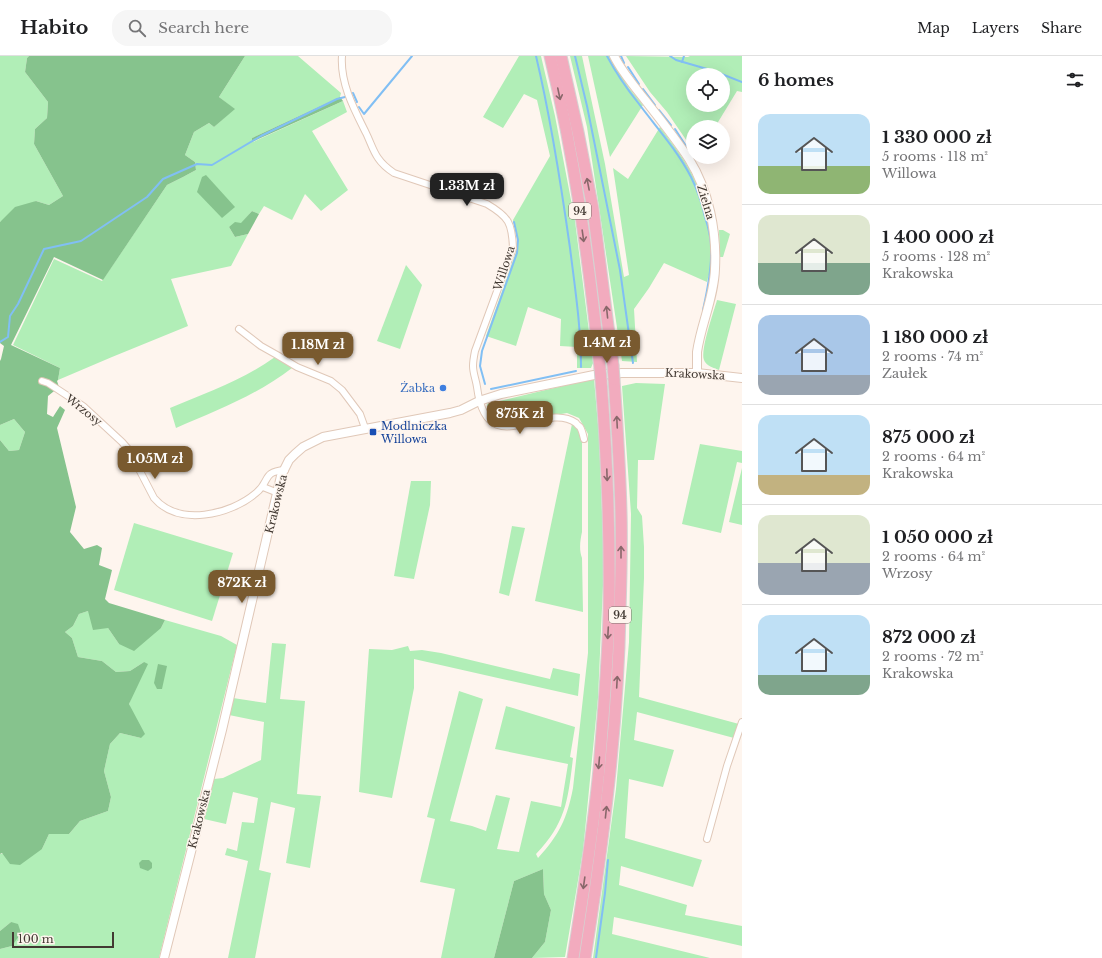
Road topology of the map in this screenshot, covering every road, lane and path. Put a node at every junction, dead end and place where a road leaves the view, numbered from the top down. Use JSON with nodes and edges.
{"nodes":[{"id":1,"x":342,"y":56,"type":"edge"},
{"id":2,"x":550,"y":56,"type":"edge"},
{"id":3,"x":561,"y":56,"type":"edge"},
{"id":4,"x":614,"y":56,"type":"edge"},
{"id":5,"x":239,"y":329,"type":"dead end"},
{"id":6,"x":697,"y":373,"type":"junction"},
{"id":7,"x":742,"y":378,"type":"edge"},
{"id":8,"x":42,"y":381,"type":"dead end"},
{"id":9,"x":478,"y":401,"type":"junction"},
{"id":10,"x":365,"y":428,"type":"junction"},
{"id":11,"x":584,"y":439,"type":"dead end"},
{"id":12,"x":284,"y":470,"type":"junction"},
{"id":13,"x":263,"y":487,"type":"junction"},
{"id":14,"x":278,"y":493,"type":"junction"},
{"id":15,"x":742,"y":722,"type":"edge"},
{"id":16,"x":707,"y":839,"type":"dead end"},
{"id":17,"x":164,"y":958,"type":"edge"},
{"id":18,"x":573,"y":958,"type":"edge"},
{"id":19,"x":585,"y":958,"type":"edge"}],
"edges":[{"from":1,"to":9,"type":"street","name":"Willowa"},
{"from":2,"to":18,"type":"highway","number":"94","one_way":true,"bridge":true},
{"from":19,"to":3,"type":"highway","number":"94","one_way":true,"bridge":true},
{"from":4,"to":6,"type":"street","name":"Zielna"},
{"from":5,"to":10,"type":"street"},
{"from":6,"to":7,"type":"street","name":"Krakowska"},
{"from":6,"to":9,"type":"street","name":"Krakowska"},
{"from":8,"to":13,"type":"street","name":"Wrzosy"},
{"from":9,"to":10,"type":"street","name":"Krakowska"},
{"from":9,"to":11,"type":"street"},
{"from":10,"to":12,"type":"street","name":"Krakowska"},
{"from":12,"to":13,"type":"street","name":"Wrzosy"},
{"from":12,"to":14,"type":"street","name":"Krakowska"},
{"from":13,"to":14,"type":"street"},
{"from":14,"to":17,"type":"street","name":"Krakowska"},
{"from":15,"to":16,"type":"street"}]}
